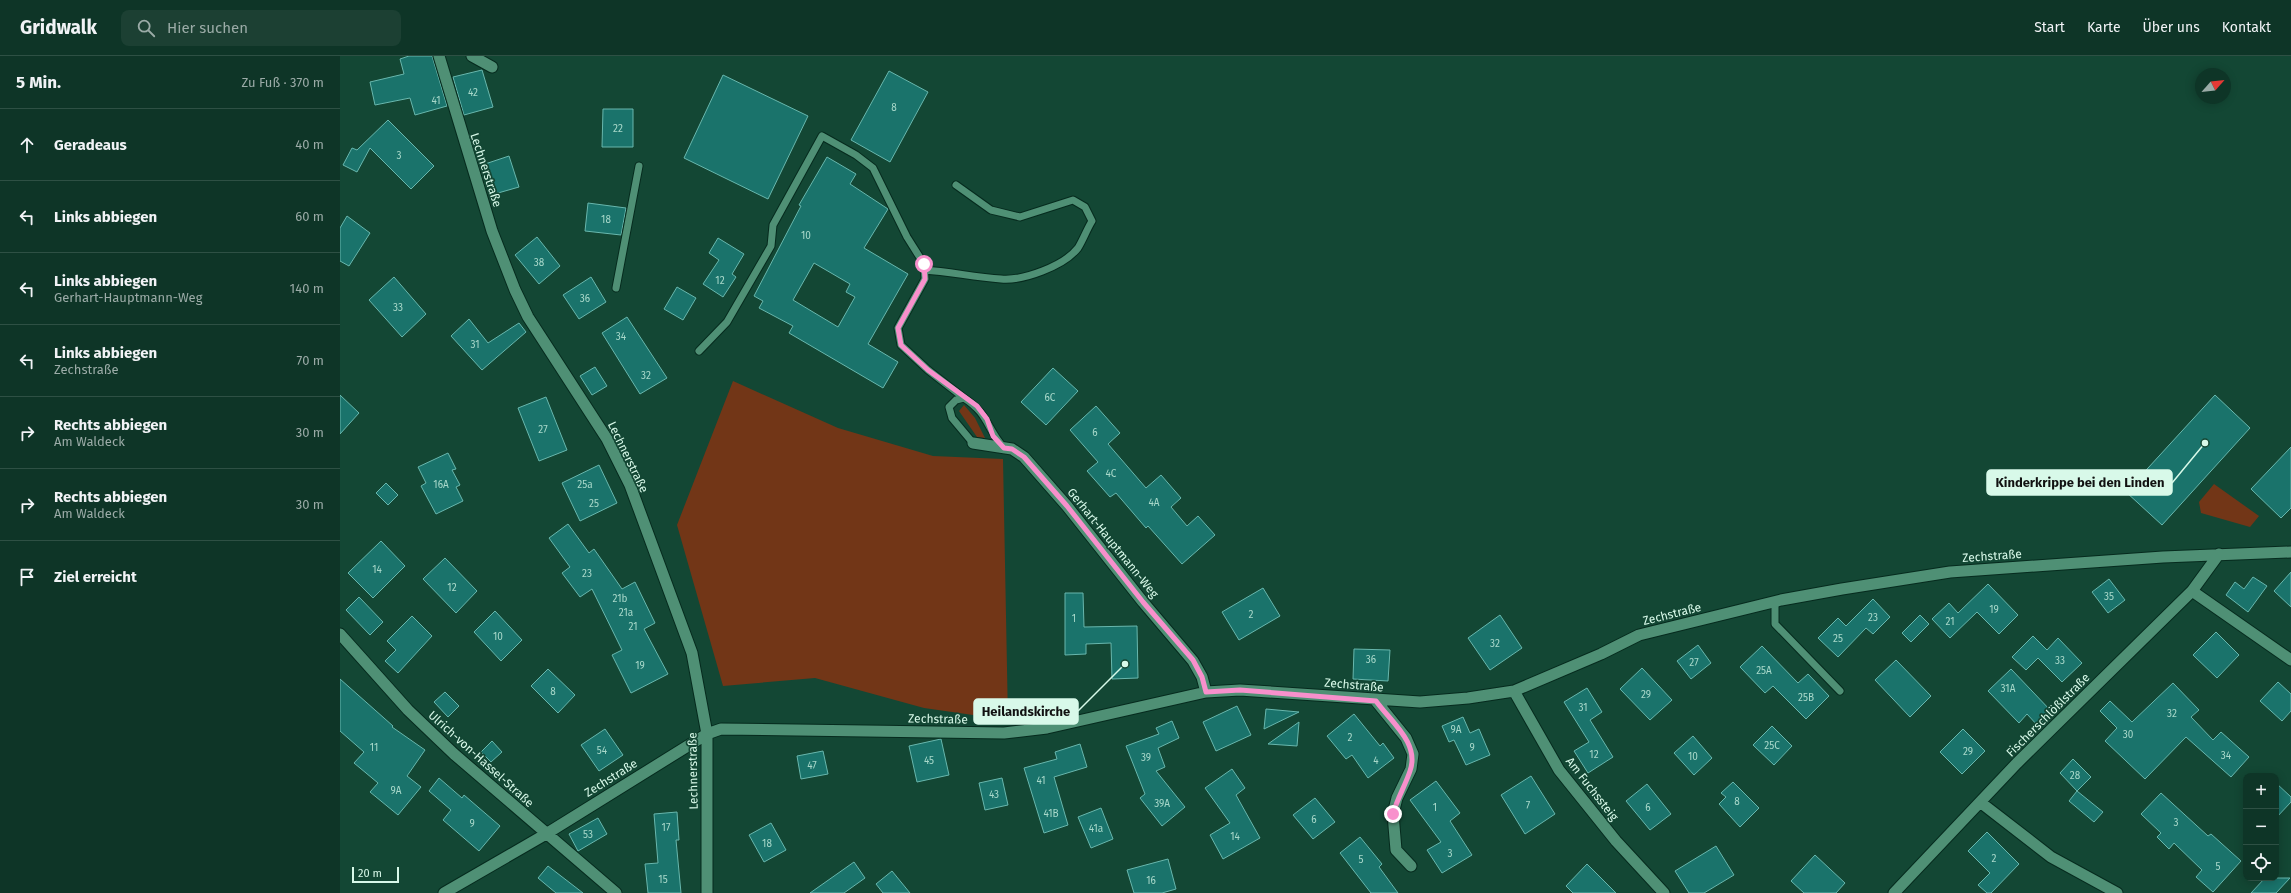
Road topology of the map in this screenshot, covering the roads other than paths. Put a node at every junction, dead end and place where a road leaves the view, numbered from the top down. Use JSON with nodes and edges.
{"nodes":[{"id":1,"x":439,"y":56,"type":"edge"},
{"id":2,"x":472,"y":56,"type":"edge"},
{"id":3,"x":492,"y":68,"type":"dead end"},
{"id":4,"x":639,"y":166,"type":"dead end"},
{"id":5,"x":956,"y":185,"type":"dead end"},
{"id":6,"x":925,"y":270,"type":"junction"},
{"id":7,"x":616,"y":288,"type":"dead end"},
{"id":8,"x":699,"y":351,"type":"dead end"},
{"id":9,"x":964,"y":398,"type":"junction"},
{"id":10,"x":973,"y":443,"type":"joint"},
{"id":11,"x":1004,"y":448,"type":"junction"},
{"id":12,"x":2291,"y":552,"type":"edge"},
{"id":13,"x":2219,"y":554,"type":"junction"},
{"id":14,"x":2192,"y":591,"type":"junction"},
{"id":15,"x":1775,"y":601,"type":"junction"},
{"id":16,"x":340,"y":634,"type":"edge"},
{"id":17,"x":2291,"y":660,"type":"edge"},
{"id":18,"x":1514,"y":691,"type":"junction"},
{"id":19,"x":1840,"y":691,"type":"dead end"},
{"id":20,"x":1206,"y":692,"type":"junction"},
{"id":21,"x":1376,"y":701,"type":"junction"},
{"id":22,"x":707,"y":734,"type":"junction"},
{"id":23,"x":1980,"y":802,"type":"junction"},
{"id":24,"x":546,"y":834,"type":"junction"},
{"id":25,"x":1411,"y":866,"type":"dead end"},
{"id":26,"x":444,"y":893,"type":"edge"},
{"id":27,"x":616,"y":893,"type":"edge"},
{"id":28,"x":707,"y":893,"type":"edge"},
{"id":29,"x":1664,"y":893,"type":"edge"},
{"id":30,"x":1894,"y":893,"type":"edge"},
{"id":31,"x":2118,"y":893,"type":"edge"}],
"edges":[{"from":1,"to":22,"type":"street","name":"Lechnerstraße"},
{"from":2,"to":3,"type":"street"},
{"from":4,"to":7,"type":"lane"},
{"from":5,"to":6,"type":"lane"},
{"from":6,"to":8,"type":"lane"},
{"from":6,"to":9,"type":"lane"},
{"from":9,"to":10,"type":"lane"},
{"from":9,"to":11,"type":"lane"},
{"from":10,"to":11,"type":"street","name":"Gerhart-Hauptmann-Weg"},
{"from":11,"to":20,"type":"street","name":"Gerhart-Hauptmann-Weg"},
{"from":12,"to":13,"type":"street","name":"Zechstraße"},
{"from":13,"to":14,"type":"street","name":"Fischerschlößlstraße"},
{"from":13,"to":15,"type":"street","name":"Zechstraße"},
{"from":14,"to":17,"type":"street"},
{"from":14,"to":23,"type":"street","name":"Fischerschlößlstraße"},
{"from":15,"to":18,"type":"street","name":"Zechstraße"},
{"from":15,"to":19,"type":"lane"},
{"from":16,"to":24,"type":"street","name":"Ulrich-von-Hassel-Straße"},
{"from":18,"to":21,"type":"street","name":"Zechstraße"},
{"from":18,"to":29,"type":"street","name":"Am Fuchssteig"},
{"from":20,"to":21,"type":"street","name":"Zechstraße"},
{"from":20,"to":22,"type":"street","name":"Zechstraße"},
{"from":21,"to":25,"type":"street"},
{"from":22,"to":24,"type":"street","name":"Zechstraße"},
{"from":22,"to":28,"type":"street","name":"Lechnerstraße"},
{"from":23,"to":30,"type":"street","name":"Fischerschlößlstraße"},
{"from":23,"to":31,"type":"street"},
{"from":24,"to":26,"type":"street","name":"Zechstraße"},
{"from":24,"to":27,"type":"street","name":"Ulrich-von-Hassel-Straße"}]}
